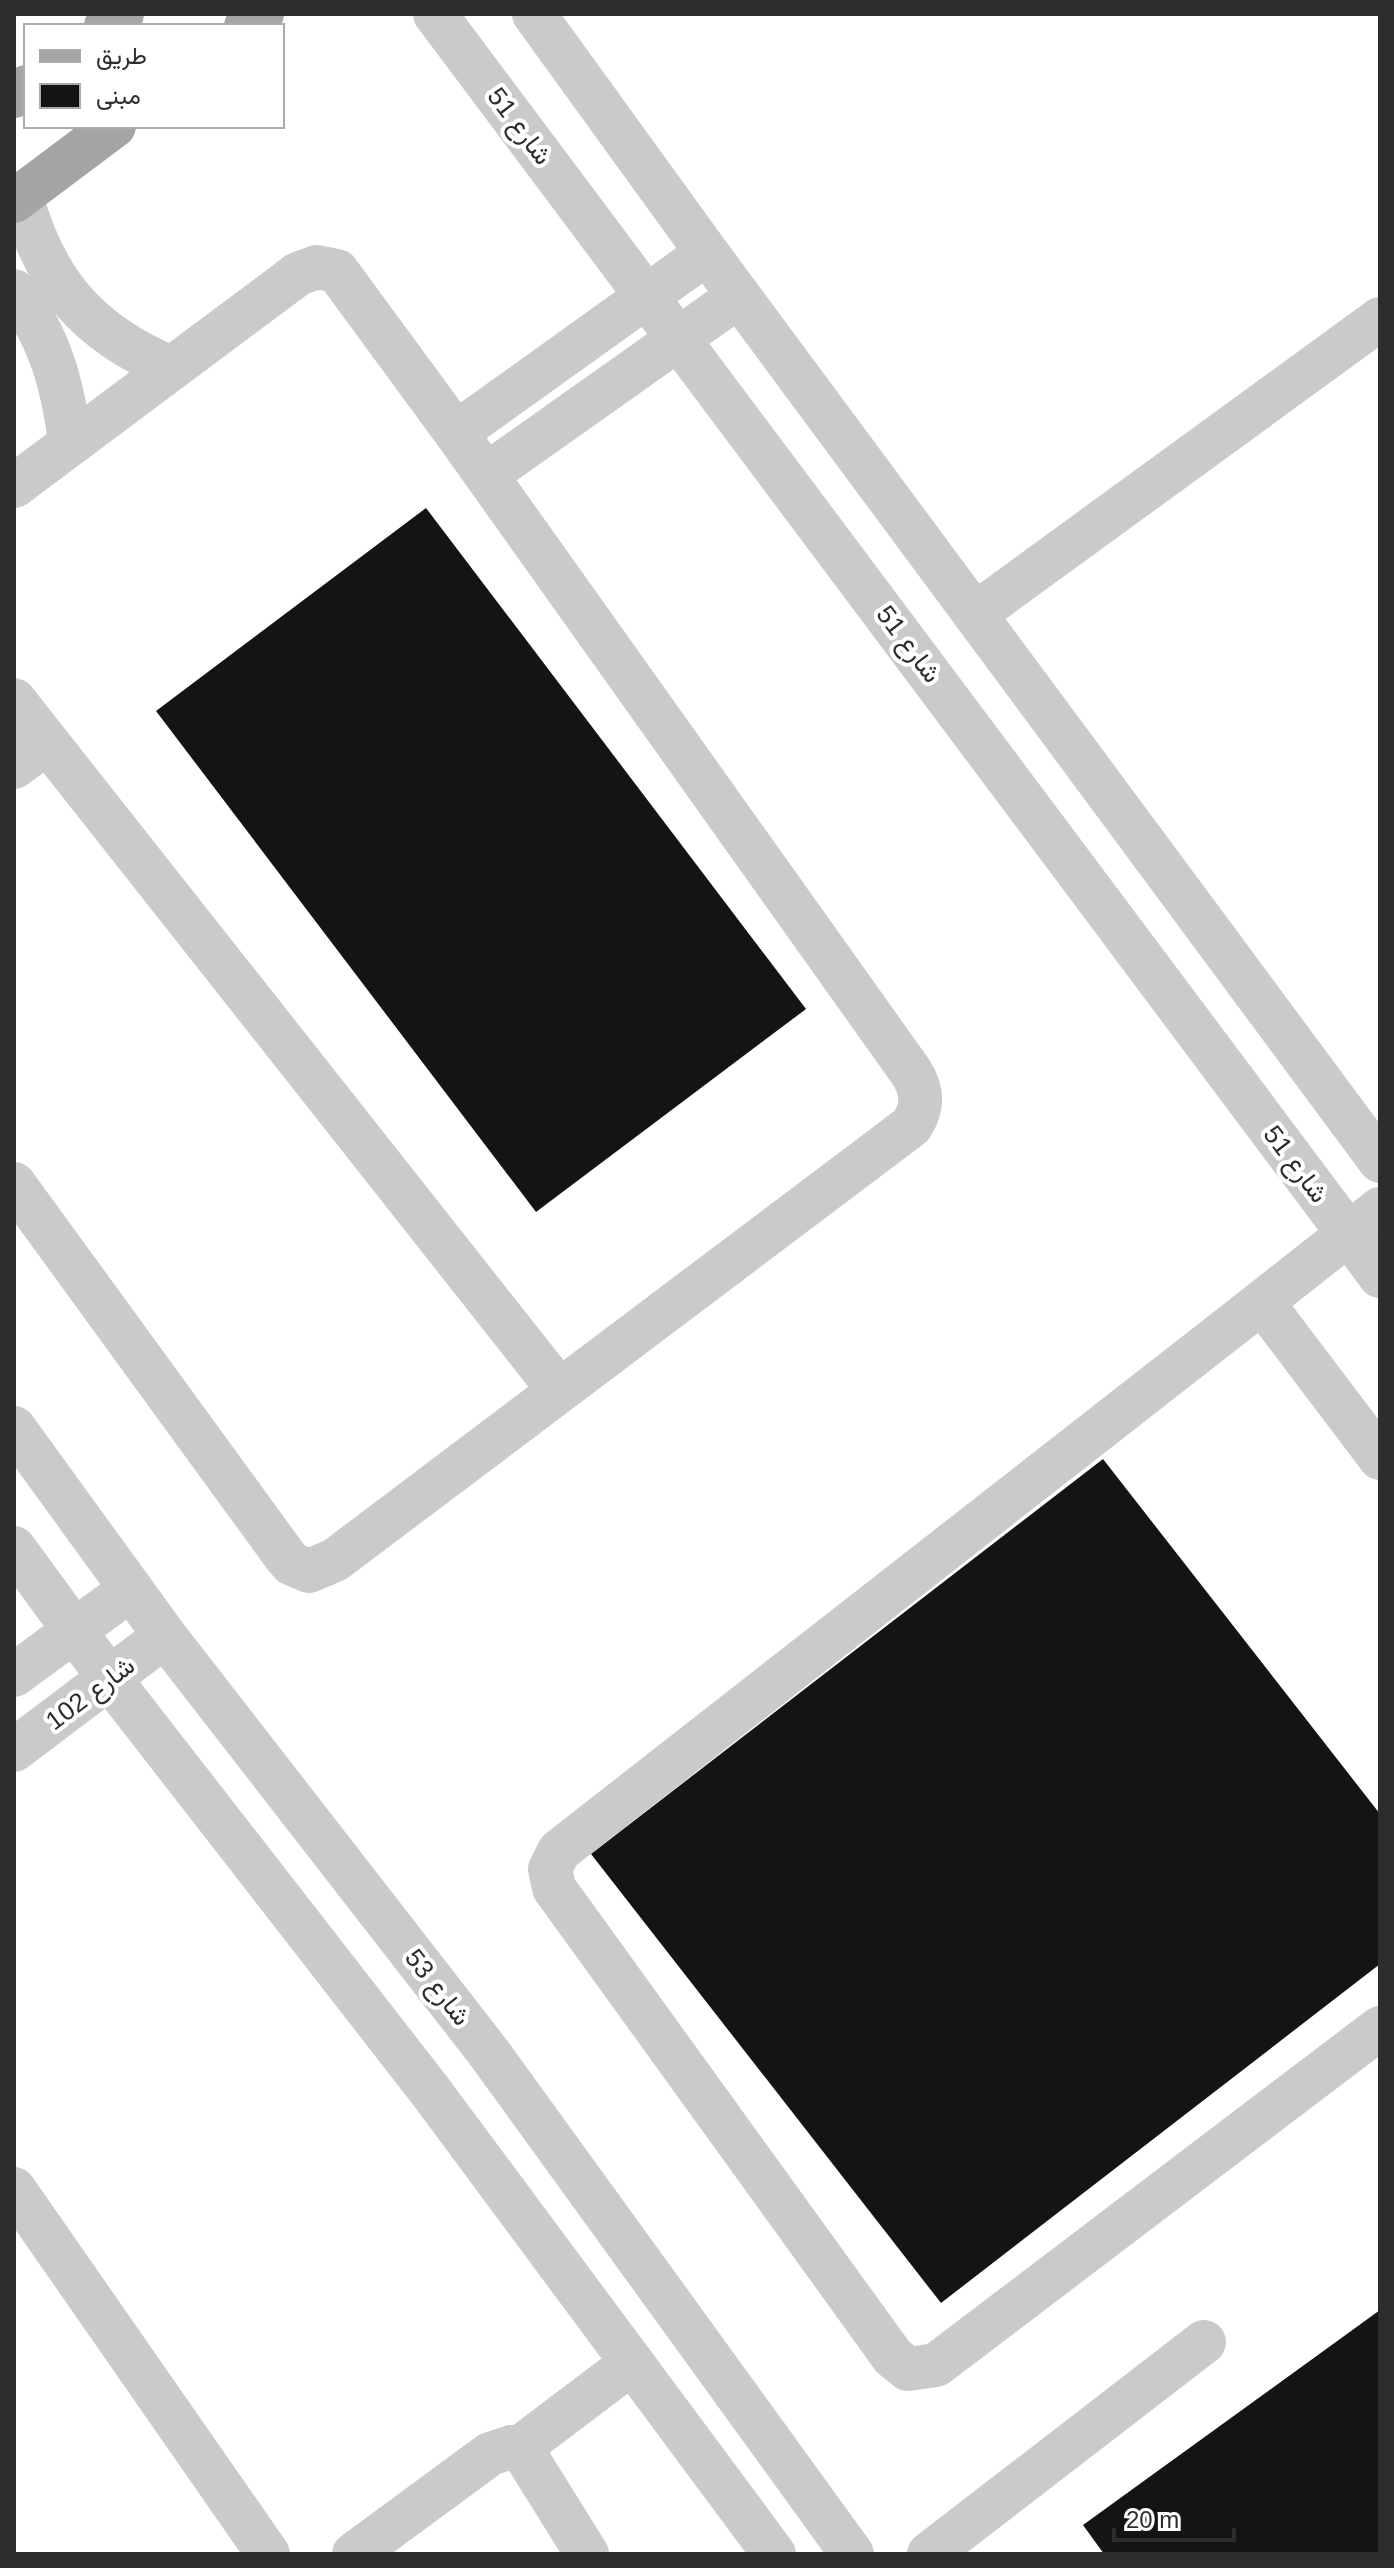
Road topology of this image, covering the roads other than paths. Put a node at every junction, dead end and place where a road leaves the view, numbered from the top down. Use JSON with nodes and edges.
{"nodes":[{"id":1,"x":435,"y":14,"type":"edge"},
{"id":2,"x":534,"y":14,"type":"edge"},
{"id":3,"x":111,"y":128,"type":"edge"},
{"id":4,"x":17,"y":199,"type":"edge"},
{"id":5,"x":707,"y":253,"type":"junction"},
{"id":6,"x":14,"y":291,"type":"edge"},
{"id":7,"x":649,"y":295,"type":"junction"},
{"id":8,"x":739,"y":296,"type":"junction"},
{"id":9,"x":1380,"y":319,"type":"edge"},
{"id":10,"x":680,"y":337,"type":"junction"},
{"id":11,"x":171,"y":368,"type":"junction"},
{"id":12,"x":456,"y":433,"type":"junction"},
{"id":13,"x":70,"y":442,"type":"junction"},
{"id":14,"x":486,"y":475,"type":"junction"},
{"id":15,"x":14,"y":486,"type":"edge"},
{"id":16,"x":975,"y":614,"type":"junction"},
{"id":17,"x":14,"y":700,"type":"edge"},
{"id":18,"x":30,"y":755,"type":"edge"},
{"id":19,"x":1380,"y":1161,"type":"edge"},
{"id":20,"x":14,"y":1184,"type":"edge"},
{"id":21,"x":1364,"y":1222,"type":"edge"},
{"id":22,"x":1380,"y":1276,"type":"edge"},
{"id":23,"x":1262,"y":1302,"type":"junction"},
{"id":24,"x":559,"y":1390,"type":"junction"},
{"id":25,"x":14,"y":1428,"type":"edge"},
{"id":26,"x":1380,"y":1458,"type":"edge"},
{"id":27,"x":14,"y":1548,"type":"edge"},
{"id":28,"x":131,"y":1589,"type":"junction"},
{"id":29,"x":75,"y":1631,"type":"junction"},
{"id":30,"x":165,"y":1636,"type":"junction"},
{"id":31,"x":14,"y":1675,"type":"edge"},
{"id":32,"x":109,"y":1678,"type":"junction"},
{"id":33,"x":14,"y":1750,"type":"edge"},
{"id":34,"x":1380,"y":2028,"type":"edge"},
{"id":35,"x":14,"y":2189,"type":"edge"},
{"id":36,"x":1204,"y":2342,"type":"dead end"},
{"id":37,"x":632,"y":2363,"type":"junction"},
{"id":38,"x":518,"y":2449,"type":"junction"},
{"id":39,"x":268,"y":2554,"type":"edge"},
{"id":40,"x":354,"y":2554,"type":"edge"},
{"id":41,"x":587,"y":2554,"type":"edge"},
{"id":42,"x":774,"y":2554,"type":"edge"},
{"id":43,"x":852,"y":2554,"type":"edge"},
{"id":44,"x":929,"y":2554,"type":"edge"}],
"edges":[{"from":1,"to":7,"type":"lane","name":"شارع 51"},
{"from":2,"to":5,"type":"lane"},
{"from":3,"to":4,"type":"main road"},
{"from":4,"to":11,"type":"lane"},
{"from":5,"to":7,"type":"lane"},
{"from":5,"to":8,"type":"lane"},
{"from":6,"to":13,"type":"lane"},
{"from":7,"to":10,"type":"lane","name":"شارع 51"},
{"from":7,"to":12,"type":"lane"},
{"from":8,"to":10,"type":"lane"},
{"from":8,"to":16,"type":"lane"},
{"from":9,"to":16,"type":"lane"},
{"from":10,"to":14,"type":"lane"},
{"from":10,"to":21,"type":"lane","name":"شارع 51"},
{"from":11,"to":12,"type":"lane"},
{"from":11,"to":13,"type":"lane"},
{"from":12,"to":14,"type":"lane"},
{"from":13,"to":15,"type":"lane"},
{"from":14,"to":24,"type":"lane"},
{"from":16,"to":19,"type":"lane"},
{"from":17,"to":18,"type":"lane"},
{"from":18,"to":24,"type":"lane"},
{"from":20,"to":24,"type":"lane"},
{"from":21,"to":22,"type":"lane","name":"شارع 51"},
{"from":21,"to":23,"type":"lane"},
{"from":23,"to":26,"type":"lane"},
{"from":23,"to":34,"type":"lane"},
{"from":25,"to":28,"type":"lane","name":"شارع 53"},
{"from":27,"to":29,"type":"lane"},
{"from":28,"to":29,"type":"lane"},
{"from":28,"to":30,"type":"lane","name":"شارع 53"},
{"from":29,"to":31,"type":"lane"},
{"from":29,"to":32,"type":"lane"},
{"from":30,"to":32,"type":"lane","name":"شارع 102"},
{"from":30,"to":43,"type":"lane","name":"شارع 53"},
{"from":32,"to":33,"type":"lane","name":"شارع 102"},
{"from":32,"to":37,"type":"lane"},
{"from":35,"to":39,"type":"lane"},
{"from":36,"to":44,"type":"lane"},
{"from":37,"to":38,"type":"lane"},
{"from":37,"to":42,"type":"lane"},
{"from":38,"to":40,"type":"lane"},
{"from":38,"to":41,"type":"lane"}]}
